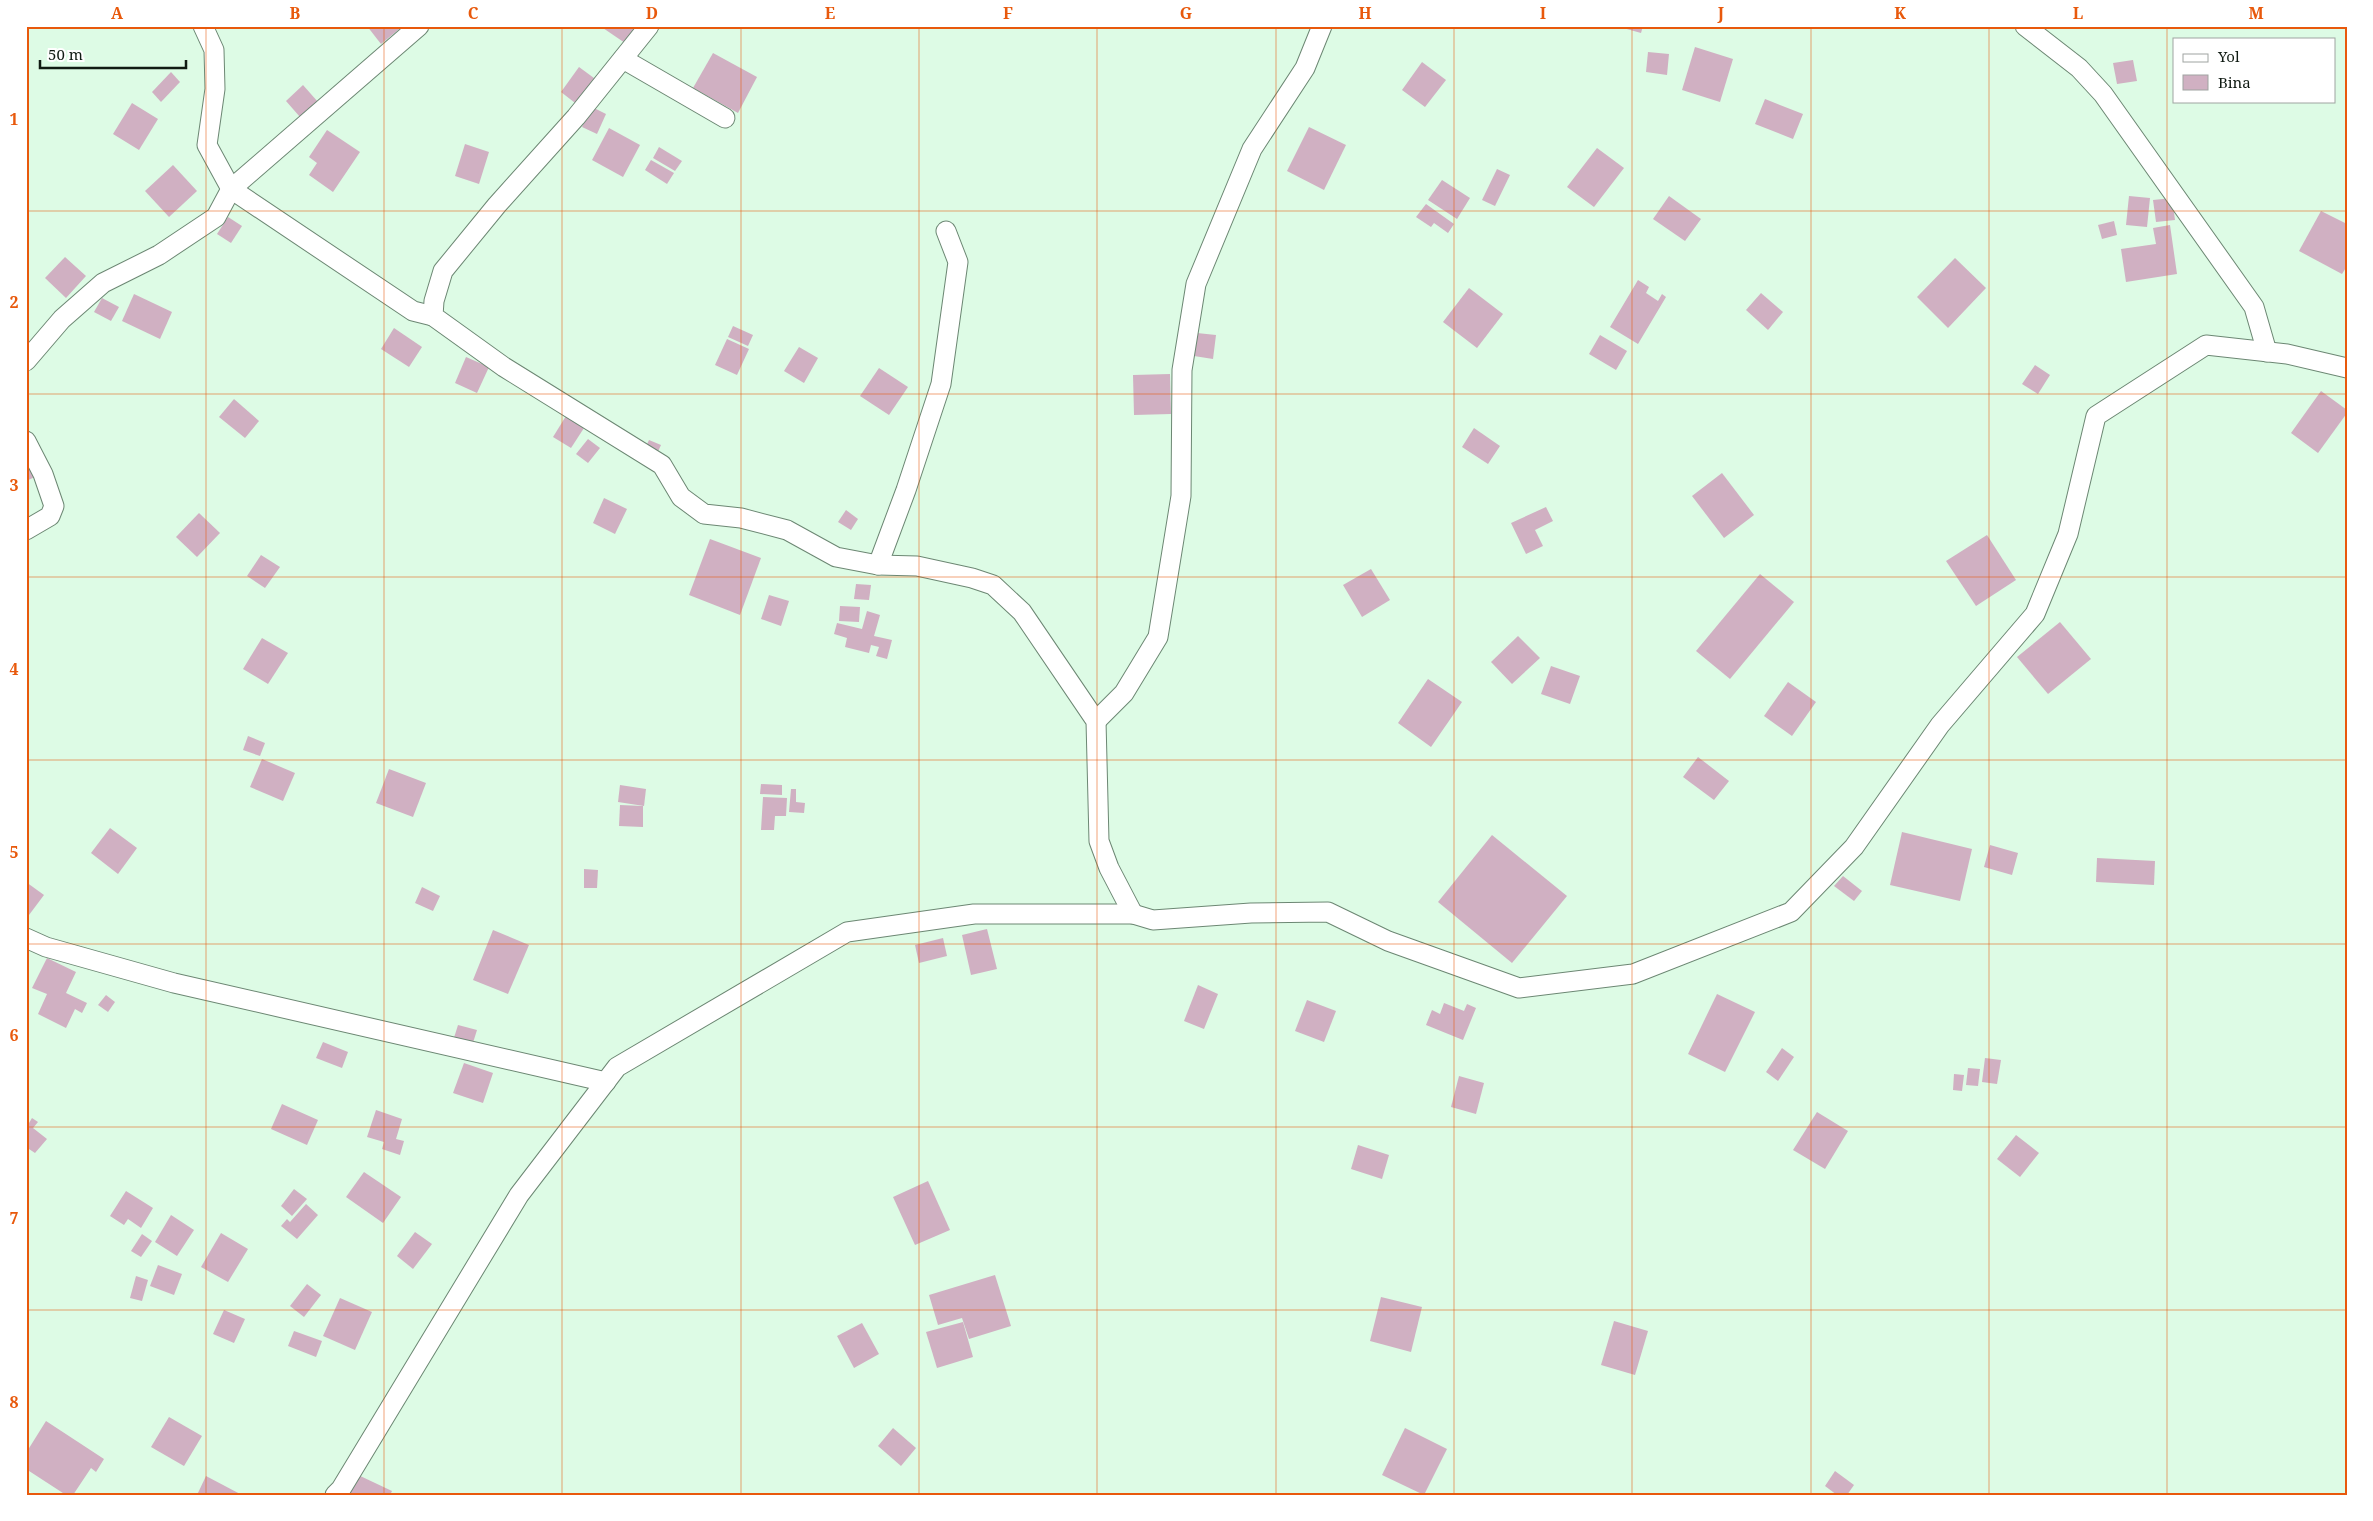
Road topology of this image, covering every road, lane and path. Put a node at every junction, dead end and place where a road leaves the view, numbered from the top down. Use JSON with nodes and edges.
{"nodes":[{"id":1,"x":203,"y":26,"type":"edge"},
{"id":2,"x":419,"y":26,"type":"edge"},
{"id":3,"x":648,"y":26,"type":"edge"},
{"id":4,"x":1322,"y":26,"type":"edge"},
{"id":5,"x":2025,"y":26,"type":"edge"},
{"id":6,"x":623,"y":59,"type":"junction"},
{"id":7,"x":725,"y":118,"type":"dead end"},
{"id":8,"x":231,"y":189,"type":"junction"},
{"id":9,"x":946,"y":231,"type":"dead end"},
{"id":10,"x":433,"y":316,"type":"junction"},
{"id":11,"x":2267,"y":352,"type":"junction"},
{"id":12,"x":26,"y":361,"type":"edge"},
{"id":13,"x":2347,"y":368,"type":"edge"},
{"id":14,"x":26,"y":441,"type":"edge"},
{"id":15,"x":26,"y":530,"type":"edge"},
{"id":16,"x":878,"y":565,"type":"junction"},
{"id":17,"x":1096,"y":721,"type":"junction"},
{"id":18,"x":1133,"y":914,"type":"junction"},
{"id":19,"x":26,"y":938,"type":"edge"},
{"id":20,"x":606,"y":1082,"type":"junction"},
{"id":21,"x":335,"y":1495,"type":"edge"}],
"edges":[{"from":1,"to":8,"type":"street"},
{"from":2,"to":8,"type":"street"},
{"from":3,"to":6,"type":"street"},
{"from":4,"to":17,"type":"street"},
{"from":5,"to":11,"type":"street"},
{"from":6,"to":7,"type":"street"},
{"from":6,"to":10,"type":"street"},
{"from":8,"to":10,"type":"street"},
{"from":8,"to":12,"type":"street"},
{"from":9,"to":16,"type":"street"},
{"from":10,"to":16,"type":"street"},
{"from":11,"to":13,"type":"street"},
{"from":11,"to":18,"type":"street"},
{"from":14,"to":15,"type":"street"},
{"from":16,"to":17,"type":"street"},
{"from":17,"to":18,"type":"street"},
{"from":18,"to":20,"type":"street"},
{"from":19,"to":20,"type":"street"},
{"from":20,"to":21,"type":"street"}]}
